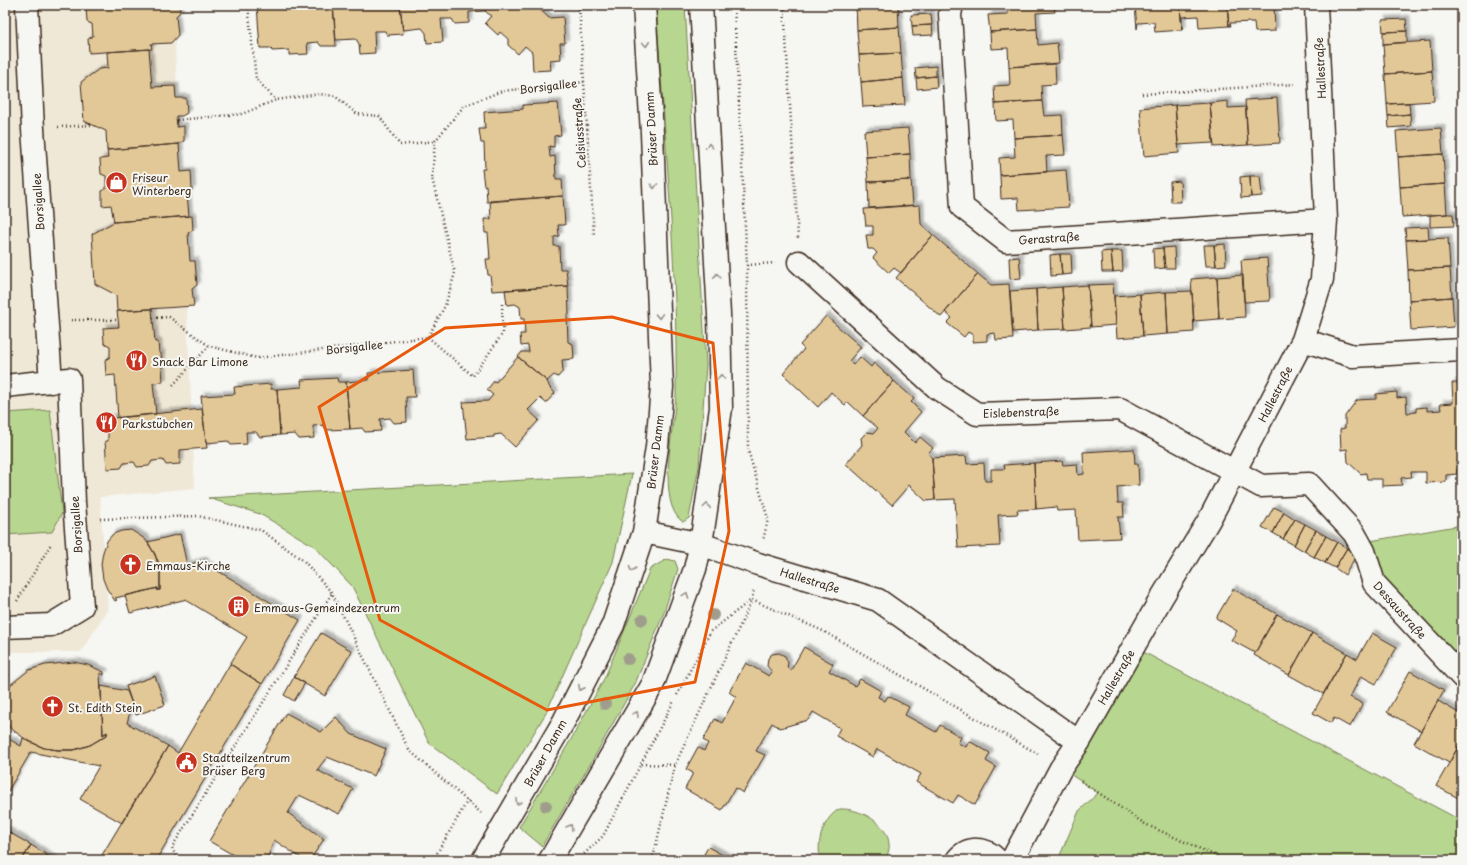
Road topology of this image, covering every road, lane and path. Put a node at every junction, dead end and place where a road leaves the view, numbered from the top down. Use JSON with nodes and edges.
{"nodes":[{"id":1,"x":28,"y":5,"type":"edge"},
{"id":2,"x":248,"y":5,"type":"edge"},
{"id":3,"x":579,"y":5,"type":"edge"},
{"id":4,"x":644,"y":5,"type":"edge"},
{"id":5,"x":701,"y":5,"type":"edge"},
{"id":6,"x":734,"y":5,"type":"edge"},
{"id":7,"x":784,"y":5,"type":"edge"},
{"id":8,"x":952,"y":5,"type":"edge"},
{"id":9,"x":1316,"y":5,"type":"edge"},
{"id":10,"x":584,"y":82,"type":"junction"},
{"id":11,"x":1320,"y":83,"type":"junction"},
{"id":12,"x":1142,"y":94,"type":"dead end"},
{"id":13,"x":276,"y":100,"type":"junction"},
{"id":14,"x":177,"y":120,"type":"dead end"},
{"id":15,"x":92,"y":125,"type":"dead end"},
{"id":16,"x":33,"y":129,"type":"junction"},
{"id":17,"x":435,"y":140,"type":"junction"},
{"id":18,"x":1326,"y":220,"type":"junction"},
{"id":19,"x":594,"y":236,"type":"dead end"},
{"id":20,"x":799,"y":262,"type":"joint"},
{"id":21,"x":502,"y":303,"type":"dead end"},
{"id":22,"x":153,"y":318,"type":"dead end"},
{"id":23,"x":118,"y":320,"type":"dead end"},
{"id":24,"x":47,"y":322,"type":"junction"},
{"id":25,"x":428,"y":338,"type":"junction"},
{"id":26,"x":1303,"y":340,"type":"junction"},
{"id":27,"x":208,"y":346,"type":"junction"},
{"id":28,"x":1462,"y":350,"type":"edge"},
{"id":29,"x":51,"y":382,"type":"junction"},
{"id":30,"x":172,"y":385,"type":"dead end"},
{"id":31,"x":5,"y":386,"type":"edge"},
{"id":32,"x":1235,"y":473,"type":"junction"},
{"id":33,"x":75,"y":520,"type":"junction"},
{"id":34,"x":644,"y":532,"type":"junction"},
{"id":35,"x":51,"y":544,"type":"dead end"},
{"id":36,"x":701,"y":544,"type":"junction"},
{"id":37,"x":758,"y":564,"type":"junction"},
{"id":38,"x":332,"y":593,"type":"junction"},
{"id":39,"x":752,"y":600,"type":"junction"},
{"id":40,"x":17,"y":603,"type":"dead end"},
{"id":41,"x":5,"y":627,"type":"edge"},
{"id":42,"x":1462,"y":677,"type":"edge"},
{"id":43,"x":1079,"y":742,"type":"junction"},
{"id":44,"x":641,"y":764,"type":"junction"},
{"id":45,"x":675,"y":765,"type":"junction"},
{"id":46,"x":1061,"y":768,"type":"junction"},
{"id":47,"x":468,"y":800,"type":"junction"},
{"id":48,"x":484,"y":815,"type":"dead end"},
{"id":49,"x":583,"y":856,"type":"dead end"},
{"id":50,"x":177,"y":860,"type":"edge"},
{"id":51,"x":433,"y":860,"type":"edge"},
{"id":52,"x":483,"y":860,"type":"edge"},
{"id":53,"x":550,"y":860,"type":"edge"},
{"id":54,"x":651,"y":860,"type":"edge"},
{"id":55,"x":957,"y":860,"type":"edge"},
{"id":56,"x":997,"y":860,"type":"edge"},
{"id":57,"x":1012,"y":860,"type":"edge"},
{"id":58,"x":1225,"y":860,"type":"edge"}],
"edges":[{"from":1,"to":16,"type":"street","name":"Borsigallee"},
{"from":2,"to":13,"type":"path"},
{"from":3,"to":10,"type":"path","name":"Celsiusstraße"},
{"from":4,"to":34,"type":"street","name":"Brüser Damm","one_way":true},
{"from":36,"to":5,"type":"street","one_way":true},
{"from":6,"to":37,"type":"path"},
{"from":7,"to":20,"type":"path"},
{"from":8,"to":18,"type":"street","name":"Gerastraße"},
{"from":9,"to":11,"type":"street","name":"Hallestraße"},
{"from":10,"to":17,"type":"path","name":"Borsigallee"},
{"from":10,"to":19,"type":"path","name":"Celsiusstraße"},
{"from":11,"to":12,"type":"path"},
{"from":11,"to":18,"type":"street","name":"Hallestraße"},
{"from":13,"to":14,"type":"path"},
{"from":13,"to":17,"type":"path"},
{"from":15,"to":16,"type":"path"},
{"from":16,"to":24,"type":"street","name":"Borsigallee"},
{"from":17,"to":25,"type":"path"},
{"from":18,"to":26,"type":"street","name":"Hallestraße"},
{"from":20,"to":32,"type":"street","name":"Eislebenstraße"},
{"from":21,"to":25,"type":"path"},
{"from":22,"to":27,"type":"path","name":"Borsigallee"},
{"from":23,"to":24,"type":"path"},
{"from":24,"to":29,"type":"street","name":"Borsigallee"},
{"from":25,"to":27,"type":"path","name":"Borsigallee"},
{"from":26,"to":28,"type":"street"},
{"from":26,"to":32,"type":"street","name":"Hallestraße"},
{"from":27,"to":30,"type":"path"},
{"from":29,"to":31,"type":"street","name":"Borsigallee"},
{"from":29,"to":33,"type":"street","name":"Borsigallee"},
{"from":32,"to":42,"type":"street","name":"Dessaustraße"},
{"from":32,"to":43,"type":"street","name":"Hallestraße"},
{"from":33,"to":38,"type":"path"},
{"from":33,"to":41,"type":"street","name":"Borsigallee"},
{"from":34,"to":36,"type":"street","name":"Hallestraße"},
{"from":34,"to":52,"type":"street","name":"Brüser Damm","one_way":true},
{"from":35,"to":40,"type":"path"},
{"from":36,"to":37,"type":"street","name":"Hallestraße"},
{"from":53,"to":36,"type":"street","one_way":true},
{"from":37,"to":39,"type":"path"},
{"from":37,"to":43,"type":"street","name":"Hallestraße"},
{"from":38,"to":47,"type":"path"},
{"from":38,"to":50,"type":"path"},
{"from":39,"to":44,"type":"path"},
{"from":39,"to":45,"type":"path"},
{"from":39,"to":46,"type":"path"},
{"from":43,"to":46,"type":"street","name":"Hallestraße"},
{"from":44,"to":45,"type":"path"},
{"from":44,"to":49,"type":"path"},
{"from":45,"to":54,"type":"path"},
{"from":46,"to":57,"type":"street","name":"Hallestraße"},
{"from":46,"to":58,"type":"path"},
{"from":47,"to":48,"type":"path"},
{"from":47,"to":51,"type":"path"},
{"from":55,"to":56,"type":"street"}]}
